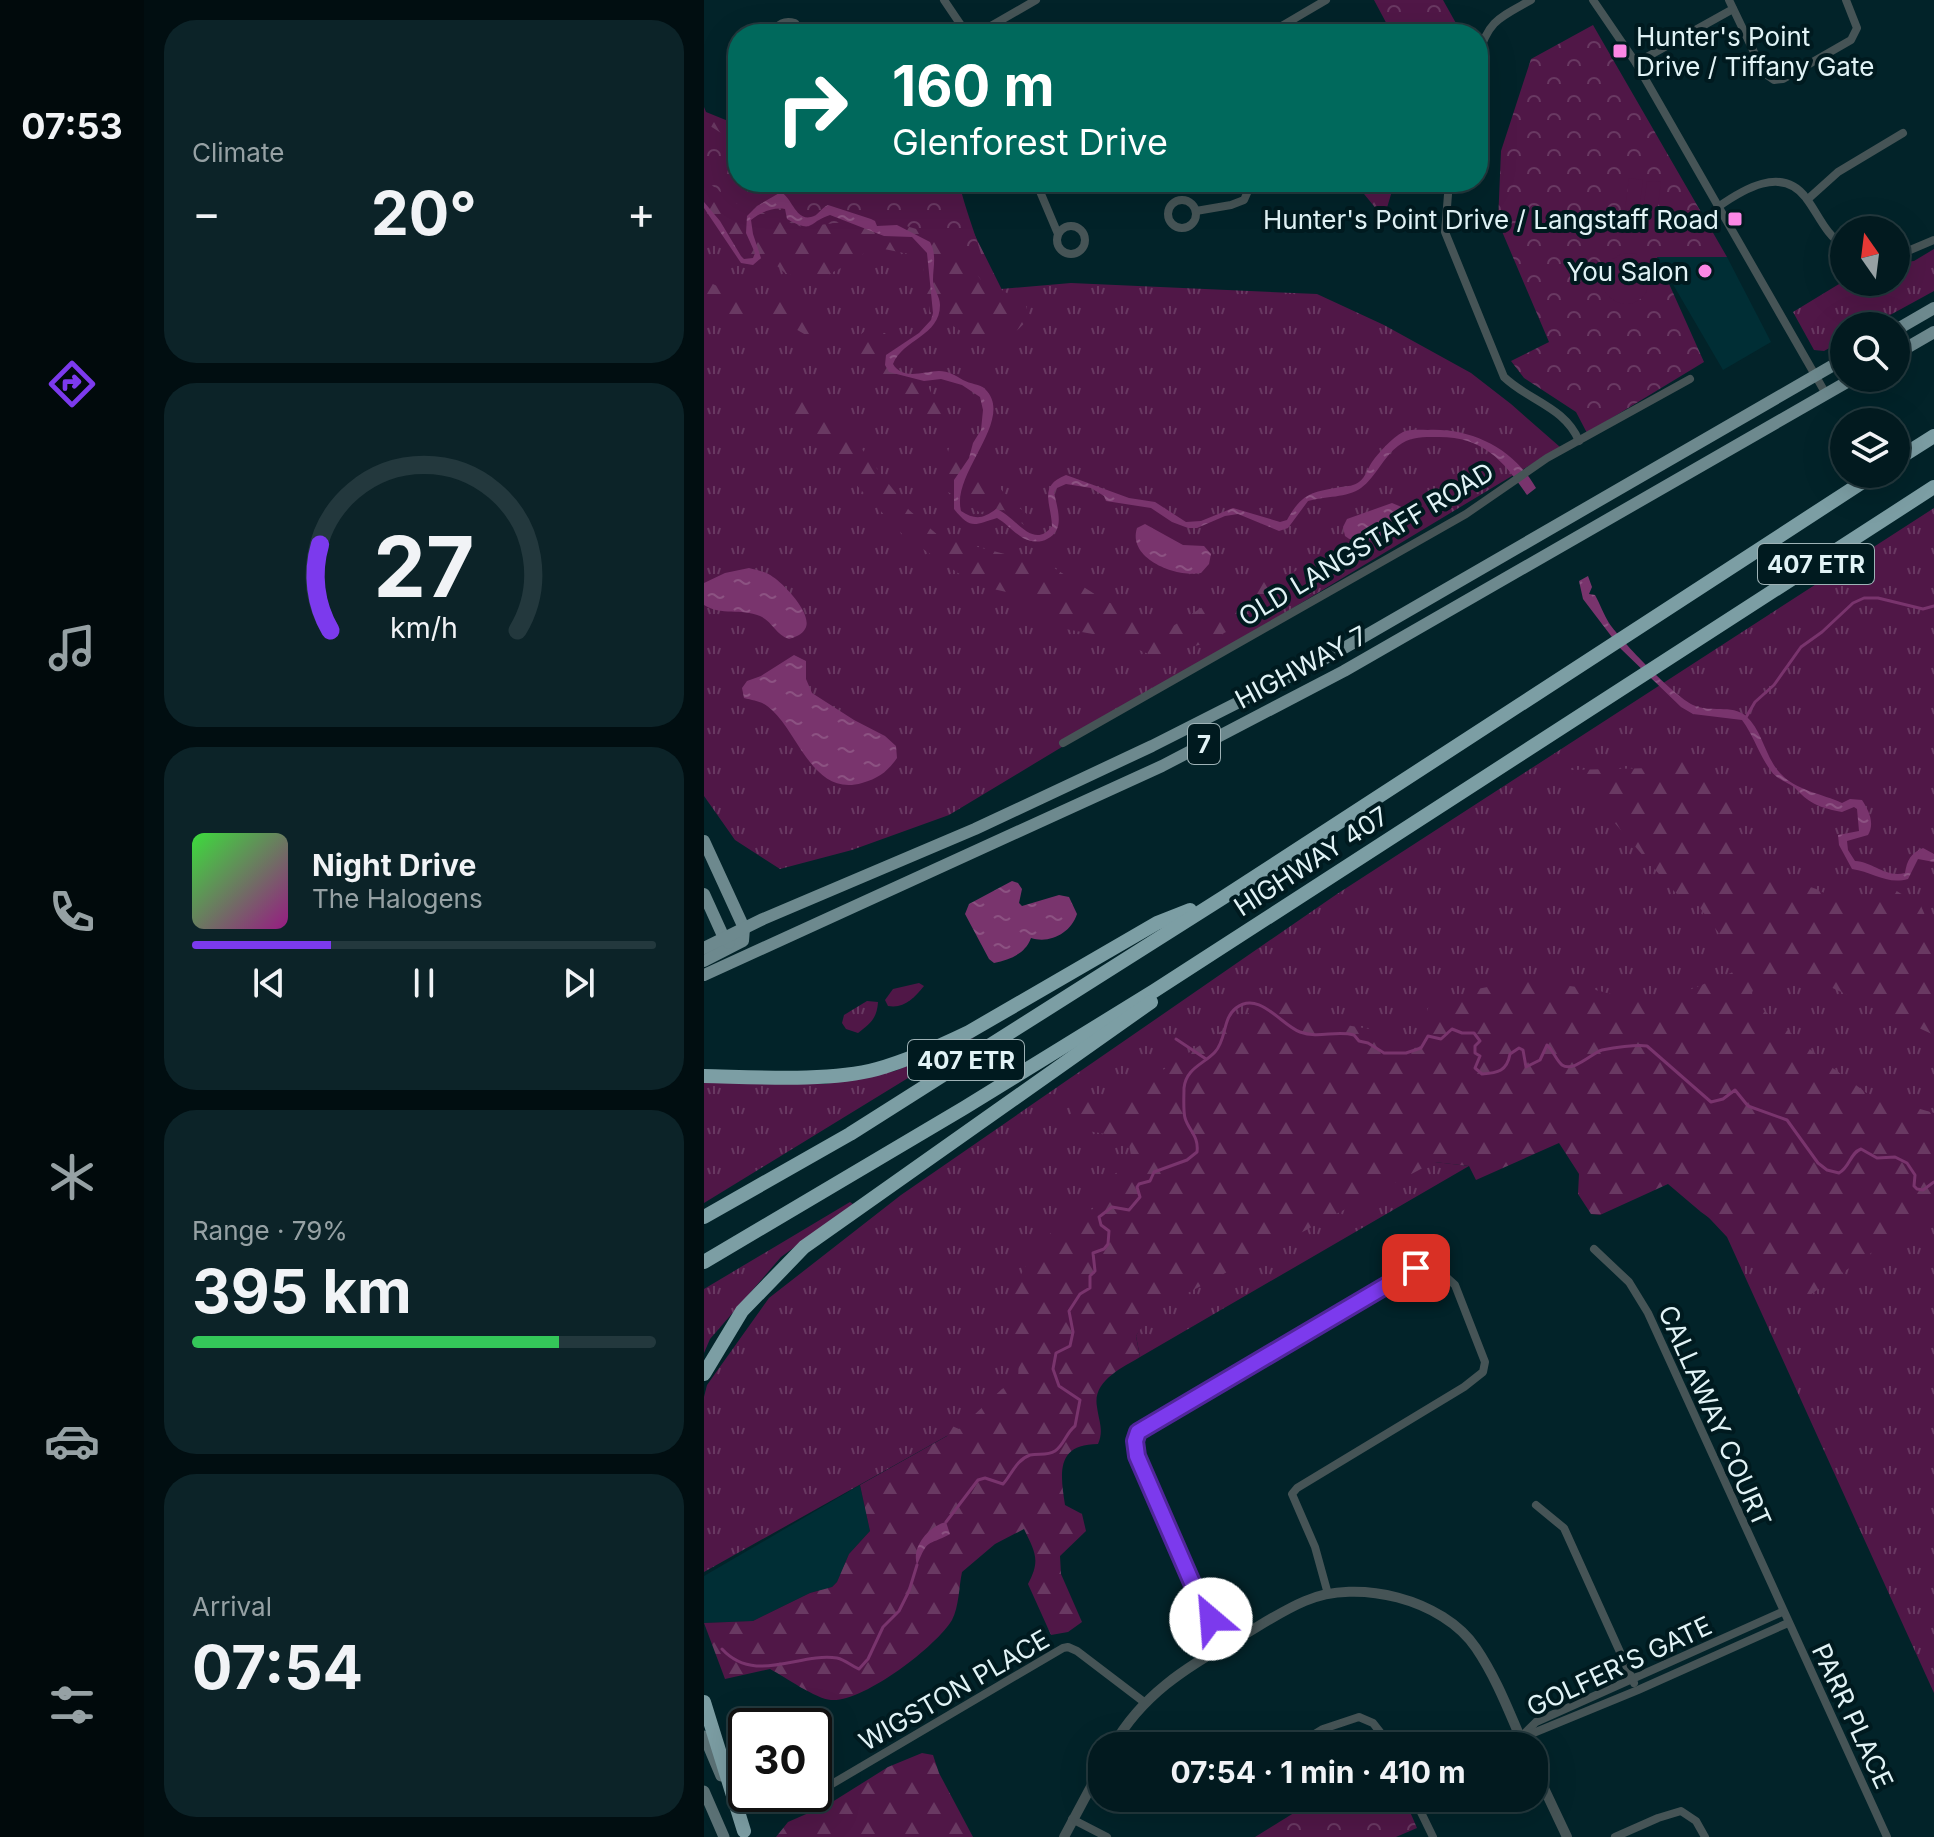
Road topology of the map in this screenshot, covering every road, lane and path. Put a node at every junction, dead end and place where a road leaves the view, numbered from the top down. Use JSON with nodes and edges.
{"nodes":[{"id":1,"x":944,"y":0,"type":"edge"},
{"id":2,"x":1036,"y":0,"type":"edge"},
{"id":3,"x":1326,"y":0,"type":"edge"},
{"id":4,"x":1531,"y":0,"type":"edge"},
{"id":5,"x":1593,"y":0,"type":"edge"},
{"id":6,"x":1846,"y":0,"type":"edge"},
{"id":7,"x":1731,"y":4,"type":"edge"},
{"id":8,"x":960,"y":24,"type":"edge"},
{"id":9,"x":994,"y":24,"type":"edge"},
{"id":10,"x":1285,"y":24,"type":"edge"},
{"id":11,"x":1488,"y":29,"type":"edge"},
{"id":12,"x":1636,"y":63,"type":"junction"},
{"id":13,"x":1903,"y":133,"type":"dead end"},
{"id":14,"x":1040,"y":192,"type":"edge"},
{"id":15,"x":1248,"y":192,"type":"edge"},
{"id":16,"x":1448,"y":192,"type":"edge"},
{"id":17,"x":1808,"y":199,"type":"junction"},
{"id":18,"x":1718,"y":207,"type":"junction"},
{"id":19,"x":1196,"y":211,"type":"dead end"},
{"id":20,"x":1058,"y":234,"type":"dead end"},
{"id":21,"x":1830,"y":234,"type":"edge"},
{"id":22,"x":1934,"y":240,"type":"edge"},
{"id":23,"x":1910,"y":250,"type":"edge"},
{"id":24,"x":1934,"y":308,"type":"edge"},
{"id":25,"x":1910,"y":322,"type":"edge"},
{"id":26,"x":1934,"y":332,"type":"edge"},
{"id":27,"x":1910,"y":346,"type":"edge"},
{"id":28,"x":1830,"y":367,"type":"edge"},
{"id":29,"x":1816,"y":375,"type":"junction"},
{"id":30,"x":1690,"y":379,"type":"dead end"},
{"id":31,"x":1830,"y":392,"type":"edge"},
{"id":32,"x":1826,"y":394,"type":"junction"},
{"id":33,"x":1934,"y":436,"type":"edge"},
{"id":34,"x":1579,"y":441,"type":"junction"},
{"id":35,"x":1910,"y":451,"type":"edge"},
{"id":36,"x":1934,"y":487,"type":"edge"},
{"id":37,"x":1853,"y":488,"type":"edge"},
{"id":38,"x":1063,"y":743,"type":"dead end"},
{"id":39,"x":704,"y":841,"type":"edge"},
{"id":40,"x":704,"y":894,"type":"edge"},
{"id":41,"x":1224,"y":897,"type":"junction"},
{"id":42,"x":744,"y":928,"type":"junction"},
{"id":43,"x":728,"y":942,"type":"junction"},
{"id":44,"x":704,"y":948,"type":"edge"},
{"id":45,"x":1212,"y":953,"type":"junction"},
{"id":46,"x":745,"y":954,"type":"junction"},
{"id":47,"x":704,"y":961,"type":"edge"},
{"id":48,"x":704,"y":975,"type":"edge"},
{"id":49,"x":704,"y":1076,"type":"edge"},
{"id":50,"x":704,"y":1217,"type":"edge"},
{"id":51,"x":1594,"y":1249,"type":"dead end"},
{"id":52,"x":704,"y":1262,"type":"edge"},
{"id":53,"x":704,"y":1374,"type":"edge"},
{"id":54,"x":1536,"y":1505,"type":"dead end"},
{"id":55,"x":1328,"y":1594,"type":"junction"},
{"id":56,"x":1782,"y":1612,"type":"junction"},
{"id":57,"x":1788,"y":1623,"type":"junction"},
{"id":58,"x":1225,"y":1645,"type":"junction"},
{"id":59,"x":1632,"y":1679,"type":"junction"},
{"id":60,"x":1638,"y":1690,"type":"junction"},
{"id":61,"x":704,"y":1702,"type":"edge"},
{"id":62,"x":1144,"y":1702,"type":"junction"},
{"id":63,"x":1121,"y":1732,"type":"edge"},
{"id":64,"x":1318,"y":1732,"type":"edge"},
{"id":65,"x":1380,"y":1732,"type":"edge"},
{"id":66,"x":1518,"y":1732,"type":"edge"},
{"id":67,"x":1529,"y":1732,"type":"edge"},
{"id":68,"x":1538,"y":1732,"type":"edge"},
{"id":69,"x":704,"y":1736,"type":"edge"},
{"id":70,"x":832,"y":1784,"type":"edge"},
{"id":71,"x":704,"y":1791,"type":"edge"},
{"id":72,"x":1088,"y":1791,"type":"edge"},
{"id":73,"x":1548,"y":1797,"type":"edge"},
{"id":74,"x":1421,"y":1812,"type":"edge"},
{"id":75,"x":1072,"y":1819,"type":"junction"},
{"id":76,"x":746,"y":1834,"type":"edge"},
{"id":77,"x":724,"y":1837,"type":"edge"},
{"id":78,"x":1064,"y":1837,"type":"edge"},
{"id":79,"x":1107,"y":1837,"type":"edge"},
{"id":80,"x":1433,"y":1837,"type":"edge"},
{"id":81,"x":1567,"y":1837,"type":"edge"},
{"id":82,"x":1615,"y":1837,"type":"edge"},
{"id":83,"x":1705,"y":1837,"type":"edge"},
{"id":84,"x":1887,"y":1837,"type":"edge"}],
"edges":[{"from":1,"to":8,"type":"street"},
{"from":2,"to":9,"type":"street"},
{"from":3,"to":10,"type":"street"},
{"from":4,"to":11,"type":"street"},
{"from":5,"to":12,"type":"street"},
{"from":6,"to":7,"type":"street"},
{"from":7,"to":12,"type":"street"},
{"from":12,"to":18,"type":"street"},
{"from":13,"to":17,"type":"street"},
{"from":14,"to":20,"type":"street"},
{"from":15,"to":19,"type":"street"},
{"from":16,"to":34,"type":"street"},
{"from":17,"to":18,"type":"street"},
{"from":17,"to":21,"type":"street"},
{"from":18,"to":29,"type":"street"},
{"from":22,"to":23,"type":"street"},
{"from":24,"to":25,"type":"main road"},
{"from":26,"to":27,"type":"main road"},
{"from":28,"to":29,"type":"main road","name":"HIGHWAY 7","number":"7"},
{"from":29,"to":32,"type":"street"},
{"from":29,"to":42,"type":"main road","name":"HIGHWAY 7","number":"7"},
{"from":30,"to":34,"type":"street","name":"OLD LANGSTAFF ROAD"},
{"from":31,"to":32,"type":"main road","name":"HIGHWAY 7","number":"7"},
{"from":32,"to":46,"type":"main road","name":"HIGHWAY 7","number":"7"},
{"from":33,"to":35,"type":"highway"},
{"from":34,"to":38,"type":"street","name":"OLD LANGSTAFF ROAD"},
{"from":36,"to":45,"type":"highway","name":"HIGHWAY 407","number":"407 ETR"},
{"from":37,"to":41,"type":"highway","name":"HIGHWAY 407","number":"407 ETR"},
{"from":39,"to":42,"type":"main road"},
{"from":40,"to":43,"type":"main road"},
{"from":41,"to":49,"type":"highway"},
{"from":41,"to":50,"type":"highway","name":"HIGHWAY 407","number":"407 ETR"},
{"from":42,"to":43,"type":"main road"},
{"from":43,"to":44,"type":"main road"},
{"from":43,"to":46,"type":"main road"},
{"from":43,"to":47,"type":"main road"},
{"from":45,"to":52,"type":"highway","name":"HIGHWAY 407","number":"407 ETR"},
{"from":45,"to":53,"type":"highway"},
{"from":46,"to":48,"type":"main road","name":"HIGHWAY 7","number":"7"},
{"from":51,"to":56,"type":"street","name":"CALLAWAY COURT"},
{"from":54,"to":59,"type":"street"},
{"from":55,"to":58,"type":"street"},
{"from":55,"to":58,"type":"street"},
{"from":55,"to":66,"type":"street"},
{"from":56,"to":57,"type":"street","name":"PARR PLACE"},
{"from":56,"to":59,"type":"street","name":"GOLFER'S GATE"},
{"from":57,"to":60,"type":"street","name":"GOLFER'S GATE"},
{"from":57,"to":84,"type":"street","name":"PARR PLACE"},
{"from":58,"to":62,"type":"street"},
{"from":59,"to":60,"type":"street"},
{"from":59,"to":67,"type":"street","name":"GOLFER'S GATE"},
{"from":60,"to":68,"type":"street","name":"GOLFER'S GATE"},
{"from":61,"to":76,"type":"highway"},
{"from":62,"to":63,"type":"street"},
{"from":62,"to":70,"type":"street","name":"WIGSTON PLACE"},
{"from":64,"to":65,"type":"street"},
{"from":69,"to":76,"type":"main road"},
{"from":71,"to":77,"type":"main road"},
{"from":72,"to":75,"type":"street"},
{"from":73,"to":81,"type":"street"},
{"from":74,"to":80,"type":"street"},
{"from":75,"to":78,"type":"street"},
{"from":75,"to":79,"type":"street"},
{"from":82,"to":83,"type":"street"}]}
